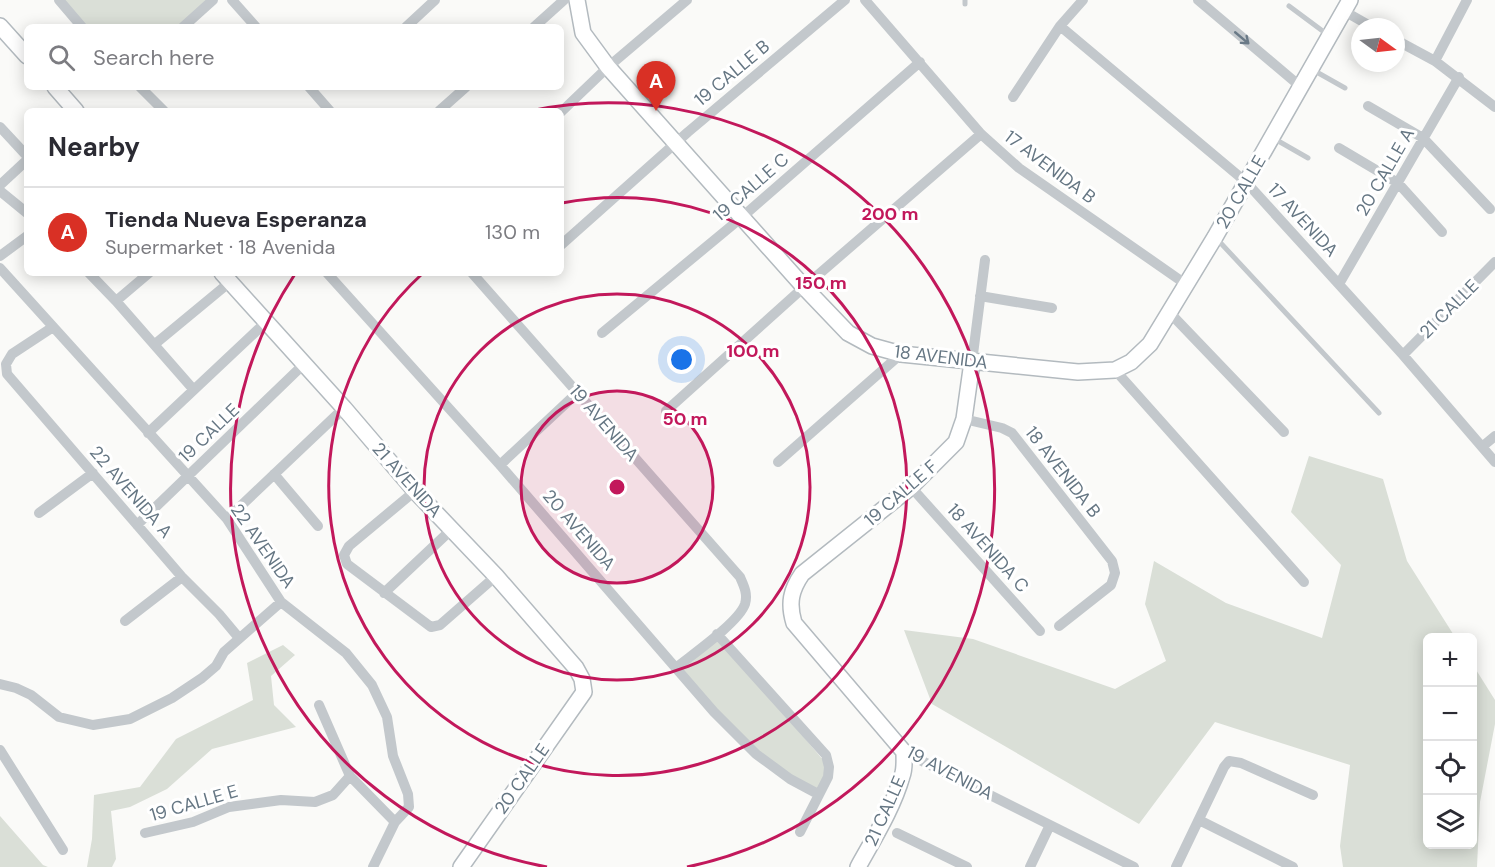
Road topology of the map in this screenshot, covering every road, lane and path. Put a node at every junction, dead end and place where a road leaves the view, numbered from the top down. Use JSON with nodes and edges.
{"nodes":[{"id":1,"x":59,"y":0,"type":"edge"},
{"id":2,"x":213,"y":0,"type":"edge"},
{"id":3,"x":232,"y":0,"type":"edge"},
{"id":4,"x":435,"y":0,"type":"edge"},
{"id":5,"x":564,"y":0,"type":"edge"},
{"id":6,"x":576,"y":0,"type":"edge"},
{"id":7,"x":687,"y":0,"type":"edge"},
{"id":8,"x":844,"y":0,"type":"edge"},
{"id":9,"x":865,"y":0,"type":"edge"},
{"id":10,"x":1083,"y":0,"type":"edge"},
{"id":11,"x":1198,"y":0,"type":"edge"},
{"id":12,"x":1467,"y":0,"type":"edge"},
{"id":13,"x":1289,"y":6,"type":"dead end"},
{"id":14,"x":1347,"y":6,"type":"edge"},
{"id":15,"x":1361,"y":18,"type":"edge"},
{"id":16,"x":79,"y":24,"type":"edge"},
{"id":17,"x":186,"y":24,"type":"edge"},
{"id":18,"x":253,"y":24,"type":"edge"},
{"id":19,"x":409,"y":24,"type":"edge"},
{"id":20,"x":537,"y":24,"type":"edge"},
{"id":21,"x":0,"y":26,"type":"edge"},
{"id":22,"x":1060,"y":26,"type":"junction"},
{"id":23,"x":1329,"y":36,"type":"junction"},
{"id":24,"x":1405,"y":45,"type":"edge"},
{"id":25,"x":24,"y":53,"type":"edge"},
{"id":26,"x":1435,"y":61,"type":"junction"},
{"id":27,"x":920,"y":62,"type":"junction"},
{"id":28,"x":608,"y":67,"type":"junction"},
{"id":29,"x":1311,"y":69,"type":"junction"},
{"id":30,"x":1459,"y":77,"type":"junction"},
{"id":31,"x":1301,"y":87,"type":"junction"},
{"id":32,"x":1345,"y":88,"type":"dead end"},
{"id":33,"x":58,"y":90,"type":"edge"},
{"id":34,"x":143,"y":90,"type":"edge"},
{"id":35,"x":312,"y":90,"type":"edge"},
{"id":36,"x":463,"y":90,"type":"edge"},
{"id":37,"x":1013,"y":97,"type":"dead end"},
{"id":38,"x":1368,"y":106,"type":"dead end"},
{"id":39,"x":1495,"y":107,"type":"edge"},
{"id":40,"x":73,"y":108,"type":"edge"},
{"id":41,"x":161,"y":108,"type":"edge"},
{"id":42,"x":327,"y":108,"type":"edge"},
{"id":43,"x":442,"y":108,"type":"edge"},
{"id":44,"x":564,"y":109,"type":"edge"},
{"id":45,"x":0,"y":127,"type":"edge"},
{"id":46,"x":981,"y":134,"type":"junction"},
{"id":47,"x":1272,"y":137,"type":"junction"},
{"id":48,"x":1423,"y":138,"type":"junction"},
{"id":49,"x":676,"y":143,"type":"junction"},
{"id":50,"x":1339,"y":148,"type":"dead end"},
{"id":51,"x":24,"y":155,"type":"edge"},
{"id":52,"x":1308,"y":158,"type":"dead end"},
{"id":53,"x":24,"y":161,"type":"edge"},
{"id":54,"x":1246,"y":182,"type":"junction"},
{"id":55,"x":1398,"y":183,"type":"junction"},
{"id":56,"x":0,"y":186,"type":"edge"},
{"id":57,"x":0,"y":191,"type":"edge"},
{"id":58,"x":1490,"y":209,"type":"dead end"},
{"id":59,"x":24,"y":211,"type":"edge"},
{"id":60,"x":741,"y":218,"type":"junction"},
{"id":61,"x":1442,"y":232,"type":"dead end"},
{"id":62,"x":1215,"y":237,"type":"junction"},
{"id":63,"x":24,"y":238,"type":"edge"},
{"id":64,"x":564,"y":242,"type":"edge"},
{"id":65,"x":0,"y":256,"type":"edge"},
{"id":66,"x":985,"y":261,"type":"dead end"},
{"id":67,"x":1495,"y":262,"type":"edge"},
{"id":68,"x":0,"y":268,"type":"edge"},
{"id":69,"x":92,"y":276,"type":"edge"},
{"id":70,"x":145,"y":276,"type":"edge"},
{"id":71,"x":330,"y":276,"type":"edge"},
{"id":72,"x":475,"y":276,"type":"edge"},
{"id":73,"x":226,"y":278,"type":"edge"},
{"id":74,"x":1339,"y":284,"type":"junction"},
{"id":75,"x":1187,"y":285,"type":"junction"},
{"id":76,"x":804,"y":287,"type":"junction"},
{"id":77,"x":980,"y":296,"type":"junction"},
{"id":78,"x":116,"y":301,"type":"junction"},
{"id":79,"x":1052,"y":308,"type":"dead end"},
{"id":80,"x":1169,"y":312,"type":"junction"},
{"id":81,"x":266,"y":322,"type":"junction"},
{"id":82,"x":53,"y":327,"type":"junction"},
{"id":83,"x":602,"y":333,"type":"dead end"},
{"id":84,"x":155,"y":345,"type":"junction"},
{"id":85,"x":901,"y":354,"type":"junction"},
{"id":86,"x":1403,"y":355,"type":"junction"},
{"id":87,"x":972,"y":362,"type":"junction"},
{"id":88,"x":304,"y":364,"type":"junction"},
{"id":89,"x":1115,"y":369,"type":"junction"},
{"id":90,"x":193,"y":389,"type":"junction"},
{"id":91,"x":577,"y":393,"type":"junction"},
{"id":92,"x":344,"y":408,"type":"junction"},
{"id":93,"x":666,"y":411,"type":"dead end"},
{"id":94,"x":1379,"y":413,"type":"dead end"},
{"id":95,"x":964,"y":418,"type":"junction"},
{"id":96,"x":1284,"y":432,"type":"dead end"},
{"id":97,"x":148,"y":433,"type":"junction"},
{"id":98,"x":1495,"y":436,"type":"edge"},
{"id":99,"x":1483,"y":446,"type":"junction"},
{"id":100,"x":778,"y":462,"type":"dead end"},
{"id":101,"x":1495,"y":462,"type":"edge"},
{"id":102,"x":500,"y":465,"type":"junction"},
{"id":103,"x":93,"y":473,"type":"junction"},
{"id":104,"x":274,"y":474,"type":"junction"},
{"id":105,"x":187,"y":477,"type":"junction"},
{"id":106,"x":911,"y":487,"type":"junction"},
{"id":107,"x":415,"y":491,"type":"junction"},
{"id":108,"x":39,"y":513,"type":"dead end"},
{"id":109,"x":227,"y":519,"type":"junction"},
{"id":110,"x":137,"y":525,"type":"junction"},
{"id":111,"x":318,"y":526,"type":"dead end"},
{"id":112,"x":452,"y":529,"type":"junction"},
{"id":113,"x":496,"y":576,"type":"junction"},
{"id":114,"x":182,"y":577,"type":"junction"},
{"id":115,"x":1305,"y":582,"type":"dead end"},
{"id":116,"x":384,"y":593,"type":"junction"},
{"id":117,"x":789,"y":600,"type":"joint"},
{"id":118,"x":281,"y":602,"type":"junction"},
{"id":119,"x":125,"y":621,"type":"dead end"},
{"id":120,"x":1059,"y":626,"type":"dead end"},
{"id":121,"x":1040,"y":631,"type":"dead end"},
{"id":122,"x":717,"y":634,"type":"junction"},
{"id":123,"x":239,"y":638,"type":"junction"},
{"id":124,"x":677,"y":667,"type":"junction"},
{"id":125,"x":0,"y":684,"type":"edge"},
{"id":126,"x":584,"y":692,"type":"joint"},
{"id":127,"x":319,"y":705,"type":"dead end"},
{"id":128,"x":0,"y":750,"type":"edge"},
{"id":129,"x":904,"y":752,"type":"junction"},
{"id":130,"x":350,"y":776,"type":"junction"},
{"id":131,"x":818,"y":794,"type":"junction"},
{"id":132,"x":1313,"y":795,"type":"dead end"},
{"id":133,"x":1199,"y":820,"type":"junction"},
{"id":134,"x":395,"y":822,"type":"junction"},
{"id":135,"x":1050,"y":825,"type":"junction"},
{"id":136,"x":800,"y":832,"type":"dead end"},
{"id":137,"x":145,"y":833,"type":"dead end"},
{"id":138,"x":897,"y":833,"type":"dead end"},
{"id":139,"x":63,"y":850,"type":"dead end"},
{"id":140,"x":373,"y":867,"type":"edge"},
{"id":141,"x":461,"y":867,"type":"edge"},
{"id":142,"x":858,"y":867,"type":"edge"},
{"id":143,"x":967,"y":867,"type":"edge"},
{"id":144,"x":1030,"y":867,"type":"edge"},
{"id":145,"x":1134,"y":867,"type":"edge"},
{"id":146,"x":1176,"y":867,"type":"edge"},
{"id":147,"x":1293,"y":867,"type":"edge"}],
"edges":[{"from":1,"to":16,"type":"street"},
{"from":2,"to":17,"type":"street"},
{"from":3,"to":18,"type":"street"},
{"from":4,"to":19,"type":"street"},
{"from":5,"to":20,"type":"street"},
{"from":6,"to":28,"type":"street","name":"18 AVENIDA"},
{"from":7,"to":28,"type":"street"},
{"from":8,"to":49,"type":"street","name":"19 CALLE B"},
{"from":9,"to":27,"type":"street","name":"17 AVENIDA B"},
{"from":10,"to":22,"type":"street"},
{"from":11,"to":31,"type":"street","one_way":true},
{"from":12,"to":26,"type":"street"},
{"from":13,"to":23,"type":"lane"},
{"from":14,"to":15,"type":"street"},
{"from":14,"to":23,"type":"street","name":"20 CALLE"},
{"from":21,"to":25,"type":"street"},
{"from":22,"to":37,"type":"street"},
{"from":22,"to":54,"type":"street","name":"17 AVENIDA"},
{"from":23,"to":29,"type":"street","name":"20 CALLE"},
{"from":24,"to":26,"type":"street"},
{"from":26,"to":30,"type":"street"},
{"from":27,"to":46,"type":"street","name":"17 AVENIDA B"},
{"from":27,"to":60,"type":"street","name":"19 CALLE C"},
{"from":28,"to":44,"type":"street"},
{"from":28,"to":49,"type":"street","name":"18 AVENIDA"},
{"from":29,"to":31,"type":"street","name":"20 CALLE"},
{"from":29,"to":32,"type":"lane"},
{"from":30,"to":39,"type":"street"},
{"from":30,"to":48,"type":"street","name":"20 CALLE A"},
{"from":31,"to":47,"type":"street","name":"20 CALLE"},
{"from":33,"to":40,"type":"street"},
{"from":34,"to":41,"type":"street"},
{"from":35,"to":42,"type":"street"},
{"from":36,"to":43,"type":"street"},
{"from":38,"to":48,"type":"street"},
{"from":45,"to":51,"type":"street"},
{"from":46,"to":75,"type":"street","name":"17 AVENIDA B"},
{"from":46,"to":76,"type":"street"},
{"from":47,"to":52,"type":"lane"},
{"from":47,"to":54,"type":"street","name":"20 CALLE"},
{"from":48,"to":55,"type":"street","name":"20 CALLE A"},
{"from":48,"to":58,"type":"street"},
{"from":49,"to":60,"type":"street","name":"18 AVENIDA"},
{"from":49,"to":64,"type":"street","name":"19 CALLE B"},
{"from":50,"to":55,"type":"street"},
{"from":53,"to":56,"type":"street"},
{"from":54,"to":62,"type":"street","name":"20 CALLE"},
{"from":54,"to":74,"type":"street","name":"17 AVENIDA"},
{"from":55,"to":61,"type":"street"},
{"from":55,"to":74,"type":"street","name":"20 CALLE A"},
{"from":57,"to":59,"type":"street"},
{"from":60,"to":76,"type":"street","name":"18 AVENIDA"},
{"from":60,"to":83,"type":"street","name":"19 CALLE C"},
{"from":62,"to":75,"type":"street","name":"20 CALLE"},
{"from":62,"to":94,"type":"lane"},
{"from":63,"to":65,"type":"street"},
{"from":66,"to":77,"type":"street"},
{"from":67,"to":86,"type":"street","name":"21 CALLE"},
{"from":68,"to":82,"type":"street","name":"22 AVENIDA"},
{"from":69,"to":78,"type":"street"},
{"from":70,"to":78,"type":"street"},
{"from":71,"to":102,"type":"street","name":"20 AVENIDA"},
{"from":72,"to":91,"type":"street","name":"19 AVENIDA"},
{"from":73,"to":81,"type":"street","name":"21 AVENIDA"},
{"from":73,"to":84,"type":"street"},
{"from":74,"to":86,"type":"street","name":"17 AVENIDA"},
{"from":75,"to":80,"type":"street","name":"20 CALLE"},
{"from":76,"to":85,"type":"street","name":"18 AVENIDA"},
{"from":76,"to":93,"type":"street"},
{"from":77,"to":79,"type":"street"},
{"from":77,"to":87,"type":"street"},
{"from":78,"to":84,"type":"street"},
{"from":80,"to":89,"type":"street","name":"20 CALLE"},
{"from":80,"to":96,"type":"street"},
{"from":81,"to":88,"type":"street","name":"21 AVENIDA"},
{"from":81,"to":90,"type":"street"},
{"from":82,"to":97,"type":"street","name":"22 AVENIDA"},
{"from":82,"to":103,"type":"street","name":"22 AVENIDA A"},
{"from":84,"to":90,"type":"street"},
{"from":85,"to":87,"type":"street","name":"18 AVENIDA"},
{"from":85,"to":100,"type":"street"},
{"from":86,"to":99,"type":"street","name":"17 AVENIDA"},
{"from":87,"to":89,"type":"street","name":"18 AVENIDA"},
{"from":87,"to":95,"type":"street","name":"19 CALLE F"},
{"from":88,"to":92,"type":"street","name":"21 AVENIDA"},
{"from":88,"to":105,"type":"street","name":"19 CALLE"},
{"from":89,"to":115,"type":"street"},
{"from":90,"to":97,"type":"street"},
{"from":91,"to":102,"type":"street"},
{"from":91,"to":122,"type":"street","name":"19 AVENIDA"},
{"from":92,"to":104,"type":"street"},
{"from":92,"to":107,"type":"street","name":"21 AVENIDA"},
{"from":95,"to":106,"type":"street","name":"19 CALLE F"},
{"from":95,"to":120,"type":"street","name":"18 AVENIDA B"},
{"from":97,"to":105,"type":"street","name":"22 AVENIDA"},
{"from":98,"to":99,"type":"street"},
{"from":99,"to":101,"type":"street","name":"17 AVENIDA"},
{"from":102,"to":124,"type":"street","name":"20 AVENIDA"},
{"from":103,"to":108,"type":"street"},
{"from":103,"to":110,"type":"street","name":"22 AVENIDA A"},
{"from":104,"to":109,"type":"street"},
{"from":104,"to":111,"type":"street"},
{"from":105,"to":109,"type":"street","name":"22 AVENIDA"},
{"from":105,"to":110,"type":"street","name":"19 CALLE"},
{"from":106,"to":117,"type":"street","name":"19 CALLE F"},
{"from":106,"to":121,"type":"street","name":"18 AVENIDA C"},
{"from":107,"to":112,"type":"street","name":"21 AVENIDA"},
{"from":107,"to":116,"type":"street"},
{"from":109,"to":118,"type":"street","name":"22 AVENIDA"},
{"from":110,"to":114,"type":"street","name":"22 AVENIDA A"},
{"from":112,"to":113,"type":"street","name":"21 AVENIDA"},
{"from":112,"to":116,"type":"street"},
{"from":113,"to":116,"type":"street"},
{"from":113,"to":126,"type":"street","name":"21 AVENIDA"},
{"from":114,"to":119,"type":"street"},
{"from":114,"to":123,"type":"street","name":"22 AVENIDA A"},
{"from":117,"to":129,"type":"street","name":"19 AVENIDA"},
{"from":118,"to":123,"type":"street"},
{"from":118,"to":134,"type":"street","name":"22 AVENIDA"},
{"from":122,"to":124,"type":"street"},
{"from":122,"to":131,"type":"street"},
{"from":123,"to":125,"type":"street"},
{"from":124,"to":131,"type":"street","name":"20 AVENIDA"},
{"from":126,"to":141,"type":"street","name":"20 CALLE"},
{"from":127,"to":130,"type":"street"},
{"from":128,"to":139,"type":"street"},
{"from":129,"to":135,"type":"street","name":"19 AVENIDA"},
{"from":129,"to":142,"type":"street","name":"21 CALLE"},
{"from":130,"to":134,"type":"street"},
{"from":130,"to":137,"type":"street","name":"19 CALLE E"},
{"from":131,"to":136,"type":"street"},
{"from":132,"to":133,"type":"street"},
{"from":133,"to":146,"type":"street"},
{"from":133,"to":147,"type":"street"},
{"from":134,"to":140,"type":"street"},
{"from":135,"to":144,"type":"street"},
{"from":135,"to":145,"type":"street","name":"19 AVENIDA"},
{"from":138,"to":143,"type":"street"}]}
